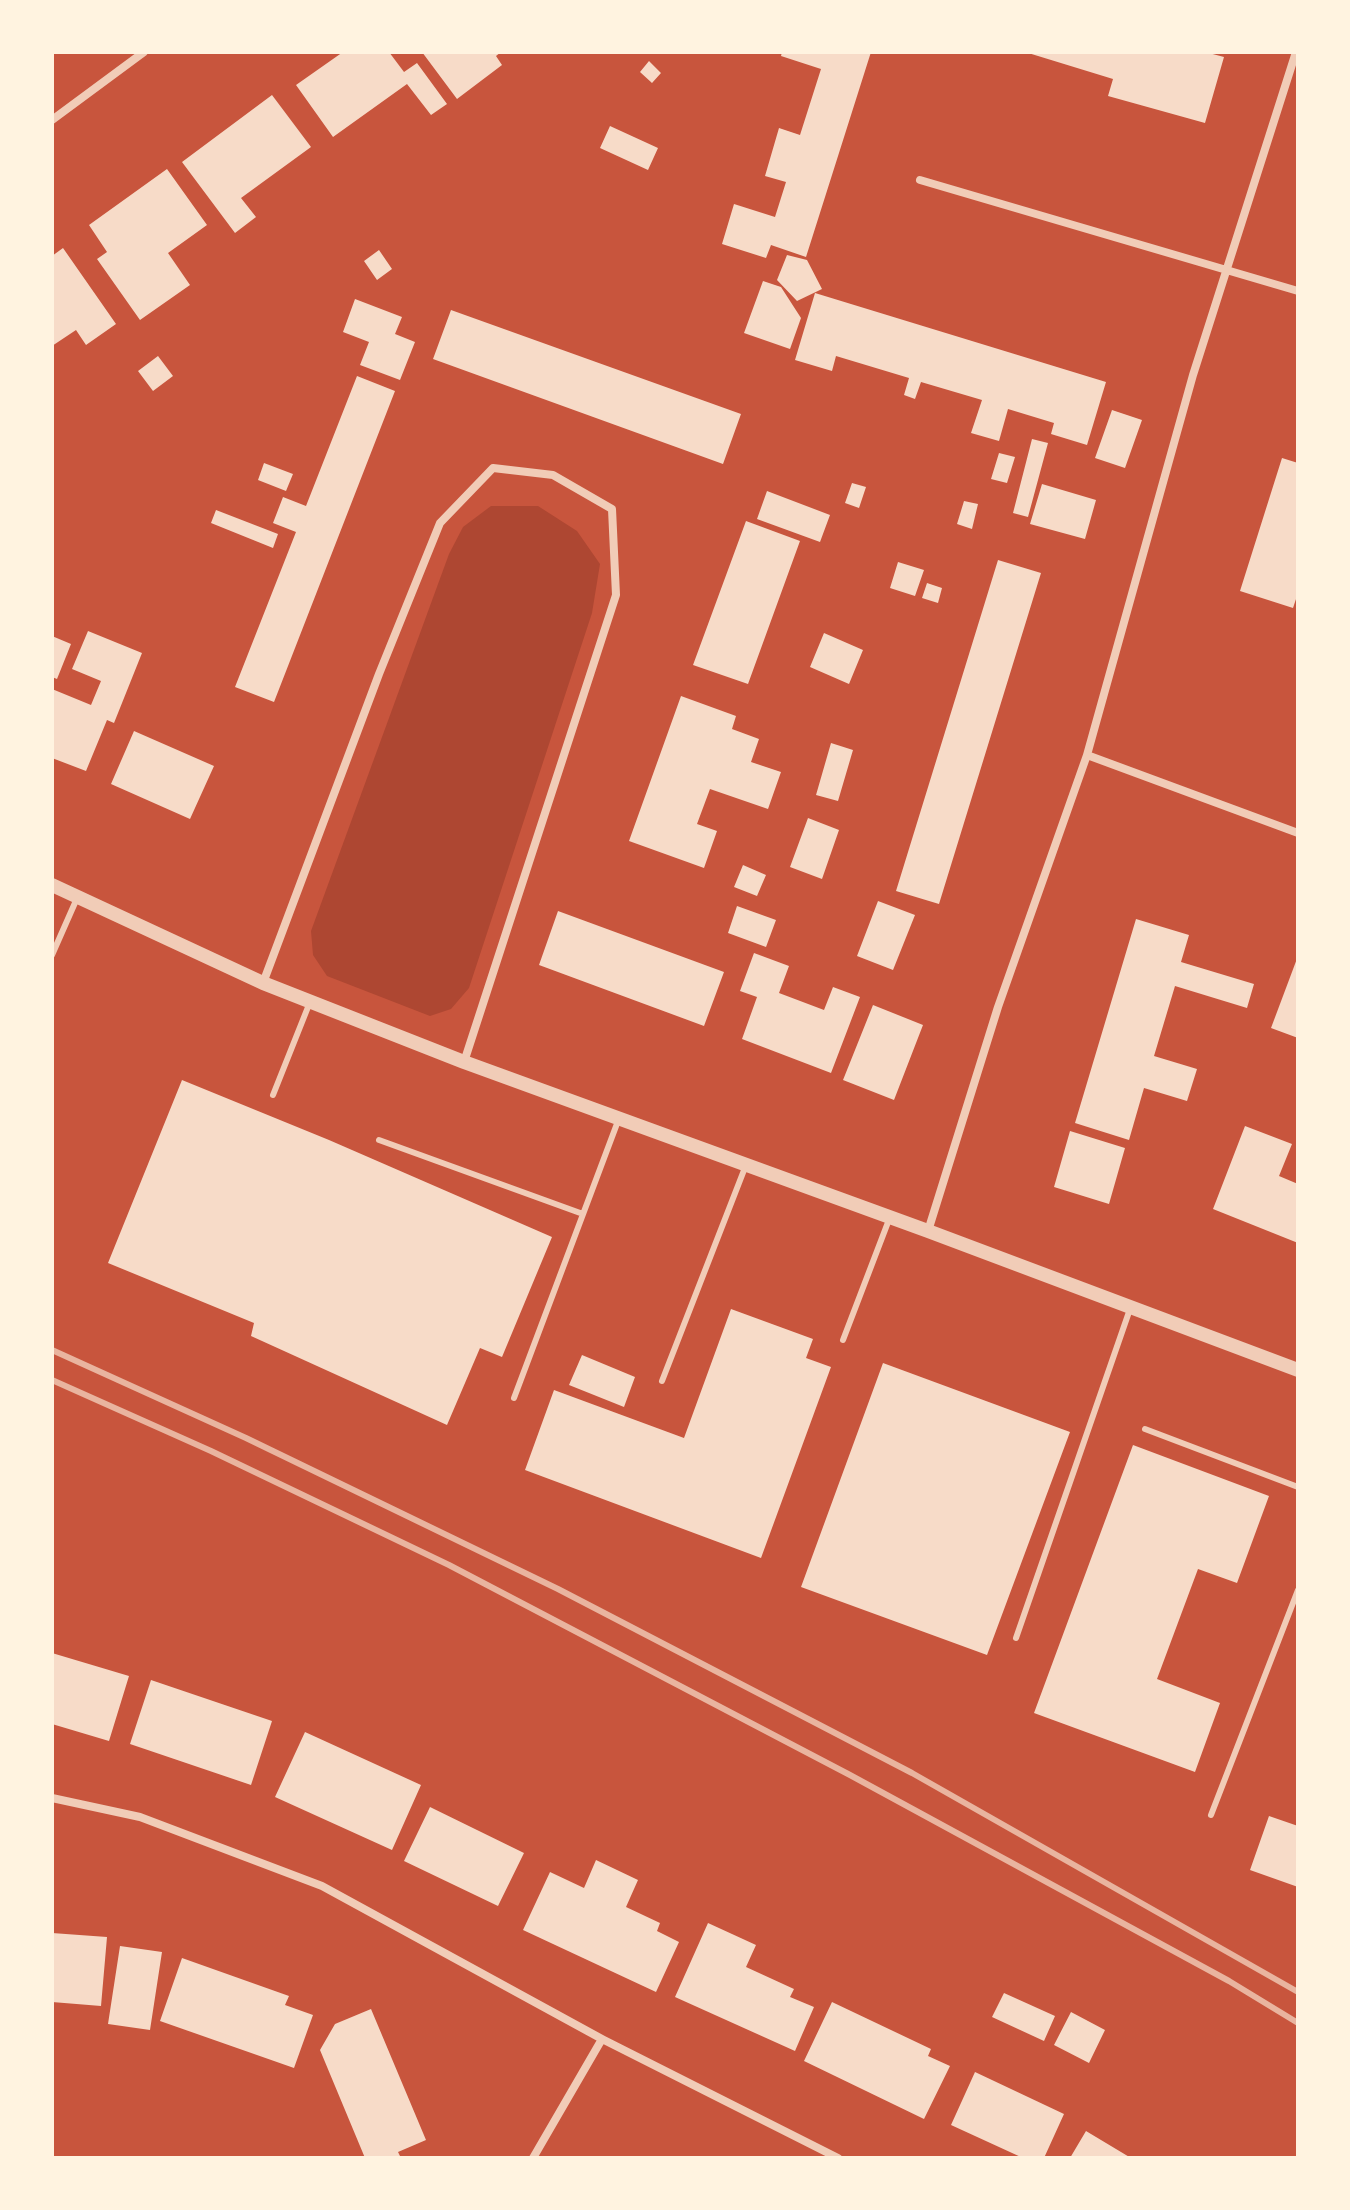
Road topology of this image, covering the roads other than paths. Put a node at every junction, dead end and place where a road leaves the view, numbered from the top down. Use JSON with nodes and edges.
{"nodes":[{"id":1,"x":144,"y":52,"type":"edge"},
{"id":2,"x":1296,"y":52,"type":"edge"},
{"id":3,"x":52,"y":120,"type":"edge"},
{"id":4,"x":920,"y":180,"type":"dead end"},
{"id":5,"x":1225,"y":270,"type":"junction"},
{"id":6,"x":1298,"y":291,"type":"edge"},
{"id":7,"x":1087,"y":755,"type":"junction"},
{"id":8,"x":1298,"y":833,"type":"edge"},
{"id":9,"x":52,"y":885,"type":"edge"},
{"id":10,"x":78,"y":895,"type":"junction"},
{"id":11,"x":52,"y":955,"type":"edge"},
{"id":12,"x":263,"y":983,"type":"junction"},
{"id":13,"x":310,"y":1001,"type":"junction"},
{"id":14,"x":464,"y":1062,"type":"junction"},
{"id":15,"x":273,"y":1095,"type":"dead end"},
{"id":16,"x":618,"y":1118,"type":"junction"},
{"id":17,"x":379,"y":1140,"type":"dead end"},
{"id":18,"x":746,"y":1165,"type":"junction"},
{"id":19,"x":583,"y":1214,"type":"junction"},
{"id":20,"x":890,"y":1217,"type":"junction"},
{"id":21,"x":928,"y":1231,"type":"junction"},
{"id":22,"x":1130,"y":1306,"type":"junction"},
{"id":23,"x":843,"y":1340,"type":"dead end"},
{"id":24,"x":1298,"y":1370,"type":"edge"},
{"id":25,"x":662,"y":1381,"type":"dead end"},
{"id":26,"x":514,"y":1398,"type":"dead end"},
{"id":27,"x":1145,"y":1429,"type":"dead end"},
{"id":28,"x":1298,"y":1487,"type":"edge"},
{"id":29,"x":1298,"y":1590,"type":"edge"},
{"id":30,"x":1016,"y":1638,"type":"dead end"},
{"id":31,"x":52,"y":1798,"type":"edge"},
{"id":32,"x":1211,"y":1815,"type":"dead end"},
{"id":33,"x":602,"y":2039,"type":"junction"},
{"id":34,"x":533,"y":2158,"type":"edge"},
{"id":35,"x":838,"y":2158,"type":"edge"}],
"edges":[{"from":1,"to":3,"type":"street"},
{"from":2,"to":5,"type":"street"},
{"from":4,"to":5,"type":"street"},
{"from":5,"to":6,"type":"street"},
{"from":5,"to":7,"type":"street"},
{"from":7,"to":8,"type":"street"},
{"from":7,"to":21,"type":"street"},
{"from":9,"to":10,"type":"street"},
{"from":10,"to":11,"type":"lane"},
{"from":10,"to":12,"type":"street"},
{"from":12,"to":13,"type":"street"},
{"from":12,"to":14,"type":"street"},
{"from":13,"to":14,"type":"street"},
{"from":13,"to":15,"type":"lane"},
{"from":14,"to":16,"type":"street"},
{"from":16,"to":18,"type":"street"},
{"from":16,"to":19,"type":"lane"},
{"from":17,"to":19,"type":"lane"},
{"from":18,"to":20,"type":"street"},
{"from":18,"to":25,"type":"lane"},
{"from":19,"to":26,"type":"lane"},
{"from":20,"to":21,"type":"street"},
{"from":20,"to":23,"type":"lane"},
{"from":21,"to":22,"type":"street"},
{"from":22,"to":24,"type":"street"},
{"from":22,"to":30,"type":"lane"},
{"from":27,"to":28,"type":"lane"},
{"from":29,"to":32,"type":"lane"},
{"from":31,"to":33,"type":"street"},
{"from":33,"to":34,"type":"street"},
{"from":33,"to":35,"type":"street"}]}
